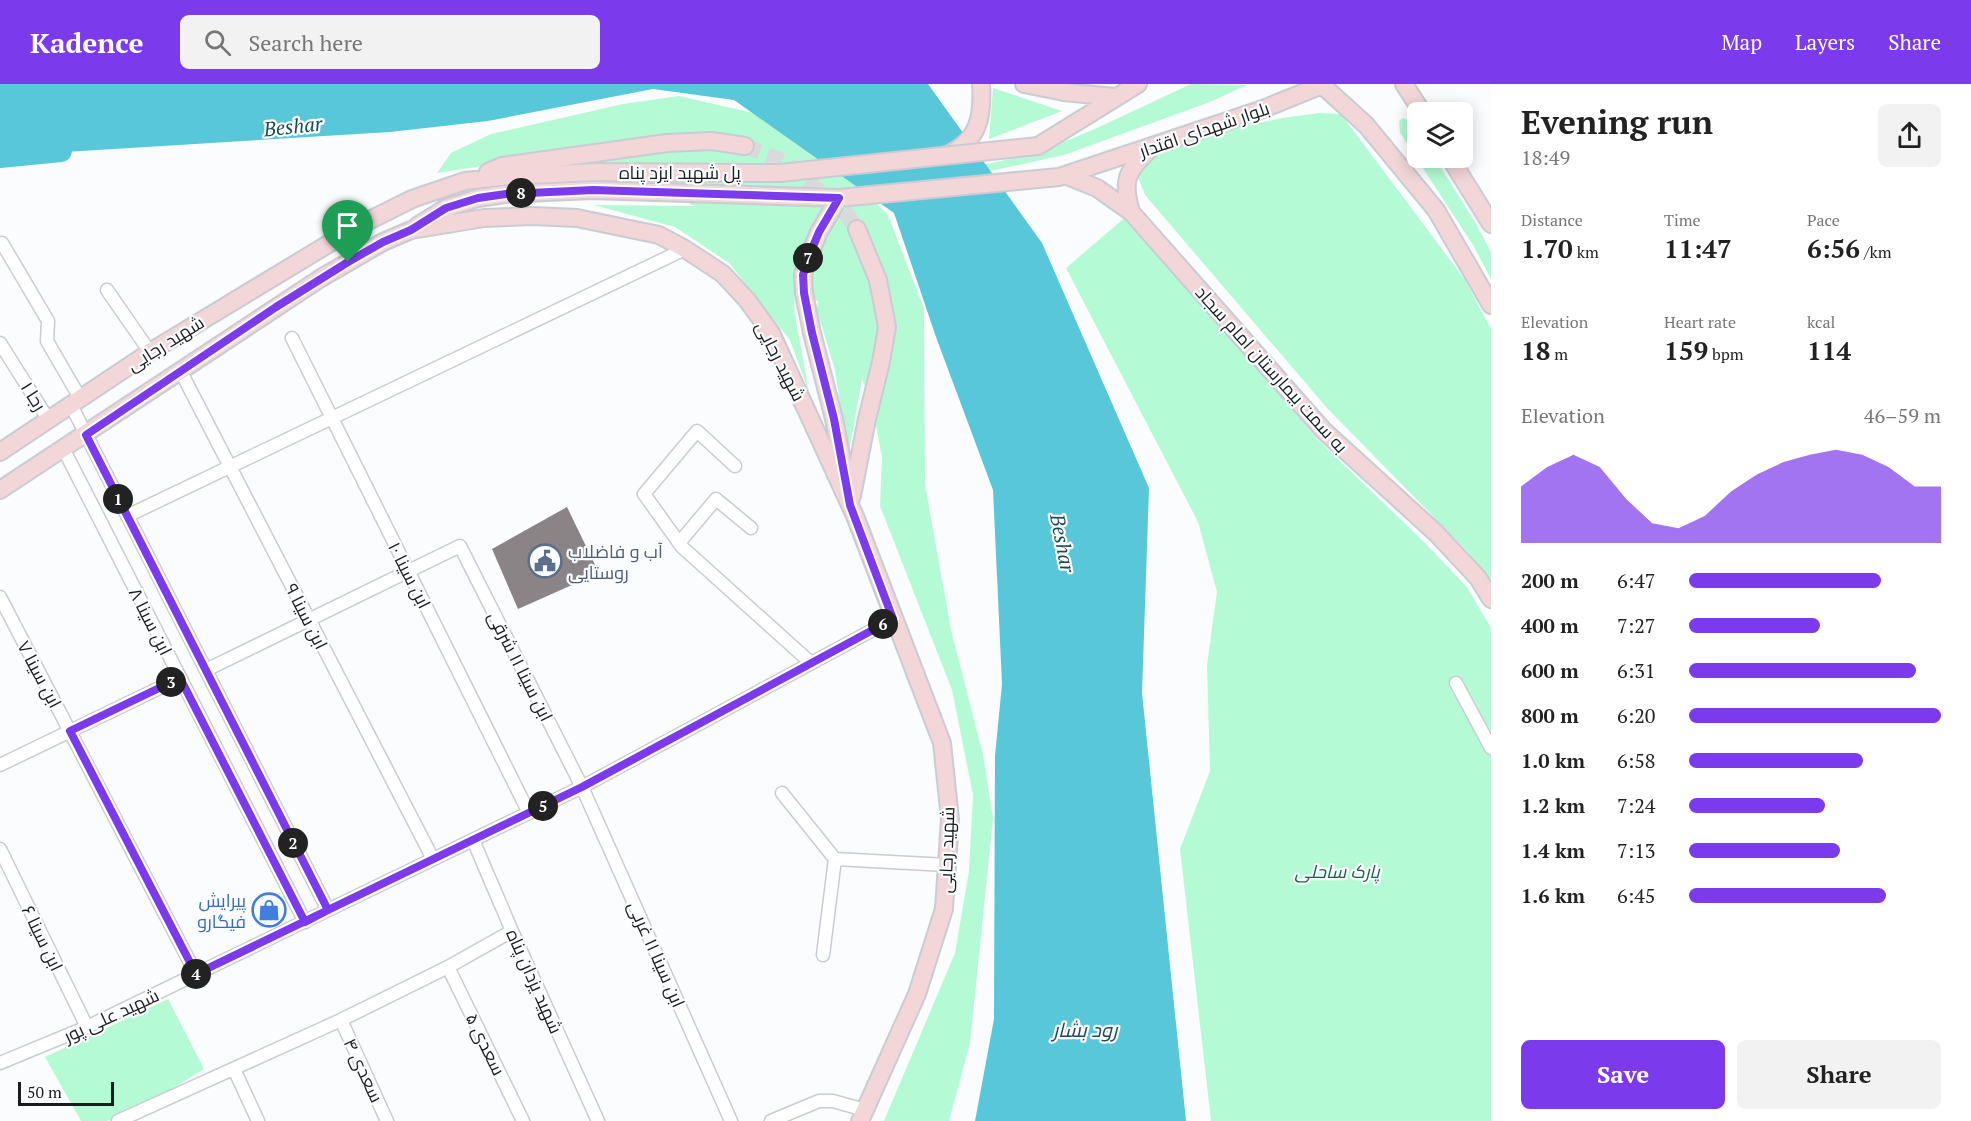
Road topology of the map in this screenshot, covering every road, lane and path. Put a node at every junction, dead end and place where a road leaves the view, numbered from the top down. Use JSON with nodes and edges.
{"nodes":[{"id":1,"x":981,"y":84,"type":"edge"},
{"id":2,"x":1024,"y":84,"type":"edge"},
{"id":3,"x":1138,"y":84,"type":"edge"},
{"id":4,"x":1322,"y":84,"type":"edge"},
{"id":5,"x":1404,"y":84,"type":"edge"},
{"id":6,"x":1115,"y":97,"type":"junction"},
{"id":7,"x":1416,"y":102,"type":"edge"},
{"id":8,"x":745,"y":146,"type":"tunnel mouth"},
{"id":9,"x":1152,"y":147,"type":"junction"},
{"id":10,"x":946,"y":156,"type":"junction"},
{"id":11,"x":1456,"y":168,"type":"edge"},
{"id":12,"x":1062,"y":176,"type":"junction"},
{"id":13,"x":465,"y":181,"type":"junction"},
{"id":14,"x":844,"y":198,"type":"junction"},
{"id":15,"x":1131,"y":212,"type":"junction"},
{"id":16,"x":1491,"y":224,"type":"edge"},
{"id":17,"x":857,"y":229,"type":"tunnel mouth"},
{"id":18,"x":411,"y":230,"type":"junction"},
{"id":19,"x":333,"y":240,"type":"junction"},
{"id":20,"x":2,"y":243,"type":"dead end"},
{"id":21,"x":685,"y":249,"type":"junction"},
{"id":22,"x":348,"y":262,"type":"junction"},
{"id":23,"x":107,"y":290,"type":"dead end"},
{"id":24,"x":1491,"y":305,"type":"edge"},
{"id":25,"x":292,"y":338,"type":"dead end"},
{"id":26,"x":0,"y":343,"type":"edge"},
{"id":27,"x":150,"y":352,"type":"junction"},
{"id":28,"x":181,"y":372,"type":"junction"},
{"id":29,"x":76,"y":401,"type":"junction"},
{"id":30,"x":332,"y":418,"type":"junction"},
{"id":31,"x":48,"y":419,"type":"junction"},
{"id":32,"x":86,"y":435,"type":"junction"},
{"id":33,"x":63,"y":448,"type":"junction"},
{"id":34,"x":0,"y":452,"type":"edge"},
{"id":35,"x":735,"y":466,"type":"dead end"},
{"id":36,"x":230,"y":467,"type":"junction"},
{"id":37,"x":0,"y":490,"type":"edge"},
{"id":38,"x":850,"y":505,"type":"junction"},
{"id":39,"x":127,"y":516,"type":"junction"},
{"id":40,"x":751,"y":528,"type":"dead end"},
{"id":41,"x":679,"y":543,"type":"junction"},
{"id":42,"x":408,"y":571,"type":"junction"},
{"id":43,"x":0,"y":597,"type":"edge"},
{"id":44,"x":1491,"y":599,"type":"edge"},
{"id":45,"x":893,"y":619,"type":"junction"},
{"id":46,"x":309,"y":620,"type":"junction"},
{"id":47,"x":811,"y":663,"type":"junction"},
{"id":48,"x":206,"y":670,"type":"junction"},
{"id":49,"x":180,"y":678,"type":"junction"},
{"id":50,"x":1456,"y":683,"type":"dead end"},
{"id":51,"x":70,"y":731,"type":"junction"},
{"id":52,"x":1491,"y":748,"type":"edge"},
{"id":53,"x":0,"y":765,"type":"edge"},
{"id":54,"x":582,"y":787,"type":"junction"},
{"id":55,"x":782,"y":793,"type":"dead end"},
{"id":56,"x":529,"y":813,"type":"junction"},
{"id":57,"x":473,"y":840,"type":"junction"},
{"id":58,"x":0,"y":849,"type":"edge"},
{"id":59,"x":433,"y":859,"type":"junction"},
{"id":60,"x":835,"y":859,"type":"junction"},
{"id":61,"x":947,"y":865,"type":"junction"},
{"id":62,"x":328,"y":910,"type":"junction"},
{"id":63,"x":305,"y":922,"type":"junction"},
{"id":64,"x":512,"y":931,"type":"junction"},
{"id":65,"x":824,"y":955,"type":"dead end"},
{"id":66,"x":448,"y":967,"type":"junction"},
{"id":67,"x":196,"y":974,"type":"junction"},
{"id":68,"x":341,"y":1020,"type":"junction"},
{"id":69,"x":87,"y":1027,"type":"junction"},
{"id":70,"x":0,"y":1063,"type":"edge"},
{"id":71,"x":234,"y":1069,"type":"junction"},
{"id":72,"x":862,"y":1116,"type":"edge"},
{"id":73,"x":131,"y":1118,"type":"edge"},
{"id":74,"x":118,"y":1121,"type":"edge"},
{"id":75,"x":258,"y":1121,"type":"edge"},
{"id":76,"x":387,"y":1121,"type":"edge"},
{"id":77,"x":523,"y":1121,"type":"edge"},
{"id":78,"x":598,"y":1121,"type":"edge"},
{"id":79,"x":732,"y":1121,"type":"edge"},
{"id":80,"x":771,"y":1121,"type":"edge"}],
"edges":[{"from":1,"to":10,"type":"main road","bridge":true},
{"from":2,"to":6,"type":"main road"},
{"from":3,"to":6,"type":"main road"},
{"from":4,"to":9,"type":"main road","name":"بلوار شهدای اقتدار"},
{"from":4,"to":24,"type":"main road","name":"بلوار شهدای اقتدار"},
{"from":5,"to":7,"type":"main road"},
{"from":6,"to":10,"type":"main road","name":"پل شهید ایزد پناه","bridge":true},
{"from":8,"to":13,"type":"main road"},
{"from":9,"to":12,"type":"main road","name":"بلوار شهدای اقتدار"},
{"from":9,"to":15,"type":"main road"},
{"from":10,"to":13,"type":"main road","name":"پل شهید ایزد پناه","bridge":true},
{"from":11,"to":16,"type":"main road"},
{"from":12,"to":14,"type":"main road","name":"پل شهید ایزد پناه"},
{"from":12,"to":15,"type":"main road","name":"به سمت بیمارستان امام سجاد"},
{"from":13,"to":19,"type":"main road","name":"پل شهید ایزد پناه"},
{"from":14,"to":18,"type":"main road","name":"پل شهید ایزد پناه"},
{"from":14,"to":38,"type":"main road"},
{"from":15,"to":44,"type":"main road","name":"به سمت بیمارستان امام سجاد"},
{"from":17,"to":38,"type":"main road"},
{"from":18,"to":21,"type":"main road","name":"شهید رجایی"},
{"from":18,"to":22,"type":"main road","name":"شهید رجایی"},
{"from":19,"to":22,"type":"main road"},
{"from":19,"to":27,"type":"main road","name":"شهید رجایی"},
{"from":20,"to":29,"type":"street","name":"ابن سینا ۸"},
{"from":21,"to":30,"type":"street"},
{"from":21,"to":38,"type":"main road","name":"شهید رجایی"},
{"from":22,"to":28,"type":"main road","name":"شهید رجایی"},
{"from":23,"to":27,"type":"street"},
{"from":25,"to":30,"type":"street","name":"ابن سینا ۱۰"},
{"from":26,"to":31,"type":"street","name":"رجا ۱"},
{"from":27,"to":29,"type":"main road","name":"شهید رجایی"},
{"from":28,"to":32,"type":"main road","name":"شهید رجایی"},
{"from":28,"to":36,"type":"street","name":"ابن سینا ۹"},
{"from":29,"to":31,"type":"main road","name":"شهید رجایی"},
{"from":29,"to":32,"type":"street","name":"ابن سینا ۸"},
{"from":30,"to":36,"type":"street"},
{"from":30,"to":42,"type":"street","name":"ابن سینا ۱۰"},
{"from":31,"to":34,"type":"main road","name":"شهید رجایی"},
{"from":32,"to":33,"type":"main road","name":"شهید رجایی"},
{"from":32,"to":39,"type":"street","name":"ابن سینا ۸"},
{"from":33,"to":37,"type":"main road","name":"شهید رجایی"},
{"from":33,"to":49,"type":"street","name":"ابن سینا ۸"},
{"from":35,"to":41,"type":"street"},
{"from":36,"to":39,"type":"street"},
{"from":36,"to":46,"type":"street","name":"ابن سینا ۹"},
{"from":38,"to":45,"type":"main road","name":"شهید رجایی"},
{"from":39,"to":48,"type":"street","name":"ابن سینا ۸"},
{"from":40,"to":41,"type":"street"},
{"from":41,"to":47,"type":"street"},
{"from":42,"to":46,"type":"street"},
{"from":42,"to":54,"type":"street","name":"ابن سینا ۱۱ شرقی"},
{"from":42,"to":56,"type":"street","name":"ابن سینا ۱۰"},
{"from":43,"to":51,"type":"street","name":"ابن سینا ۷"},
{"from":45,"to":47,"type":"street","name":"شهید علی پور"},
{"from":45,"to":61,"type":"main road","name":"شهید رجایی"},
{"from":46,"to":48,"type":"street"},
{"from":46,"to":59,"type":"street","name":"ابن سینا ۹"},
{"from":47,"to":54,"type":"street","name":"شهید علی پور"},
{"from":48,"to":62,"type":"street","name":"ابن سینا ۸"},
{"from":49,"to":51,"type":"street"},
{"from":49,"to":63,"type":"street","name":"ابن سینا ۸"},
{"from":50,"to":52,"type":"street"},
{"from":51,"to":53,"type":"street"},
{"from":51,"to":67,"type":"street","name":"ابن سینا ۷"},
{"from":54,"to":56,"type":"street","name":"شهید علی پور"},
{"from":54,"to":79,"type":"street","name":"ابن سینا ۱۱ غربی"},
{"from":55,"to":60,"type":"street"},
{"from":56,"to":57,"type":"street","name":"شهید علی پور"},
{"from":57,"to":59,"type":"street","name":"شهید علی پور"},
{"from":57,"to":64,"type":"street","name":"شهید یزدان پناه"},
{"from":58,"to":69,"type":"street","name":"ابن سینا ۶"},
{"from":59,"to":62,"type":"street","name":"شهید علی پور"},
{"from":60,"to":61,"type":"street"},
{"from":60,"to":65,"type":"street"},
{"from":61,"to":72,"type":"main road","name":"شهید رجایی"},
{"from":62,"to":63,"type":"street","name":"شهید علی پور"},
{"from":63,"to":67,"type":"street","name":"شهید علی پور"},
{"from":64,"to":66,"type":"street"},
{"from":64,"to":78,"type":"street","name":"شهید یزدان پناه"},
{"from":66,"to":68,"type":"street"},
{"from":66,"to":77,"type":"street","name":"سعدی ۵"},
{"from":67,"to":69,"type":"street","name":"شهید علی پور"},
{"from":68,"to":71,"type":"street"},
{"from":68,"to":76,"type":"street","name":"سعدی ۴"},
{"from":69,"to":70,"type":"street","name":"شهید علی پور"},
{"from":71,"to":73,"type":"street"},
{"from":71,"to":75,"type":"street"},
{"from":72,"to":80,"type":"street"},
{"from":73,"to":74,"type":"street"}]}
